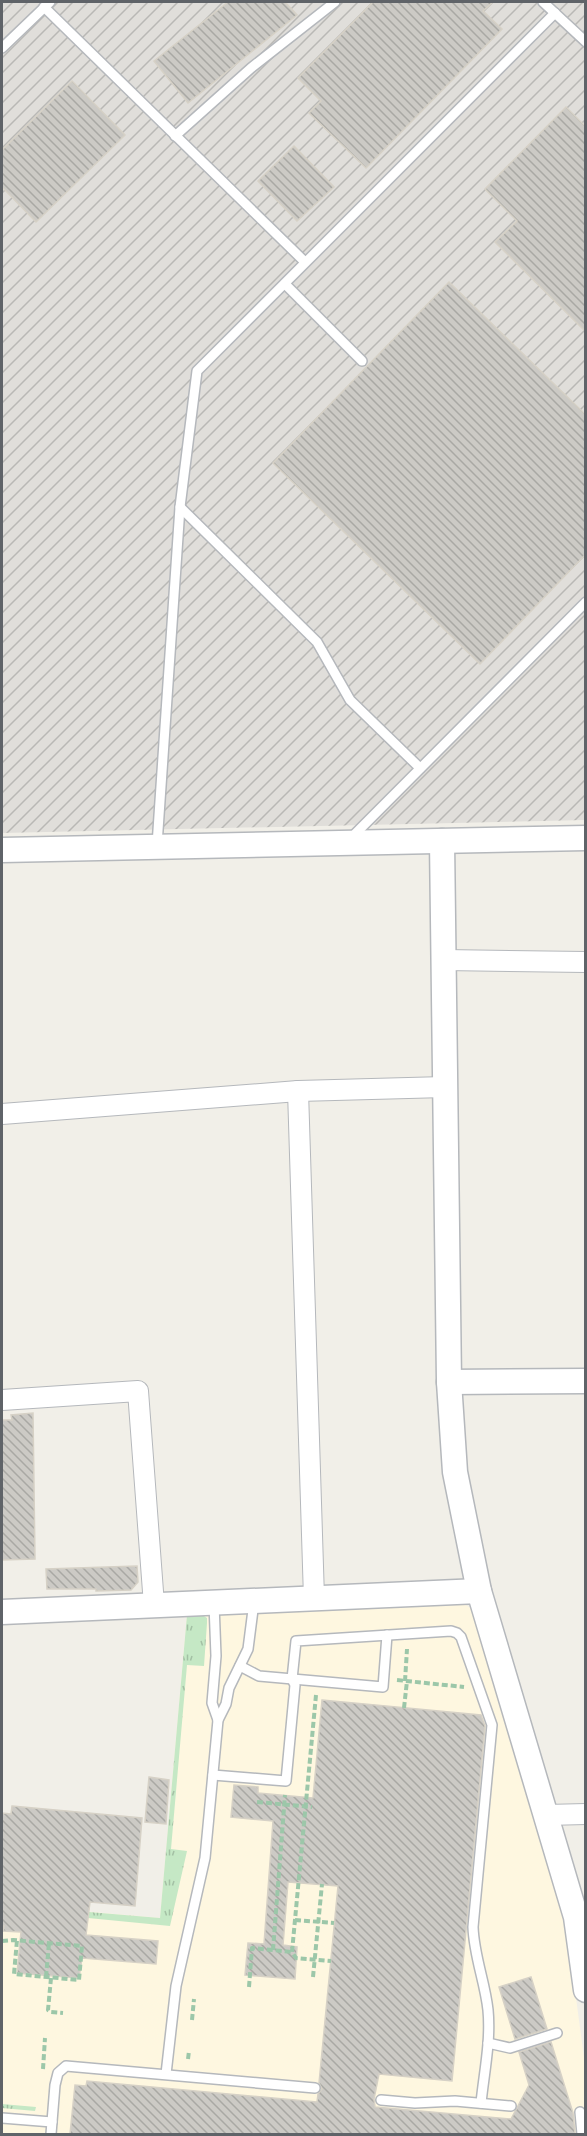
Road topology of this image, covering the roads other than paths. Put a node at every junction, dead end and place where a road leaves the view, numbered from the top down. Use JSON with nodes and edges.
{"nodes":[{"id":1,"x":335,"y":2,"type":"edge"},
{"id":2,"x":543,"y":2,"type":"edge"},
{"id":3,"x":47,"y":4,"type":"edge"},
{"id":4,"x":555,"y":13,"type":"junction"},
{"id":5,"x":585,"y":42,"type":"edge"},
{"id":6,"x":2,"y":48,"type":"edge"},
{"id":7,"x":176,"y":136,"type":"junction"},
{"id":8,"x":305,"y":262,"type":"junction"},
{"id":9,"x":285,"y":284,"type":"junction"},
{"id":10,"x":362,"y":361,"type":"dead end"},
{"id":11,"x":180,"y":507,"type":"junction"},
{"id":12,"x":585,"y":602,"type":"edge"},
{"id":13,"x":420,"y":768,"type":"junction"},
{"id":14,"x":585,"y":838,"type":"edge"},
{"id":15,"x":442,"y":841,"type":"junction"},
{"id":16,"x":346,"y":842,"type":"junction"},
{"id":17,"x":157,"y":848,"type":"junction"},
{"id":18,"x":2,"y":850,"type":"edge"},
{"id":19,"x":444,"y":960,"type":"junction"},
{"id":20,"x":585,"y":962,"type":"edge"},
{"id":21,"x":445,"y":1087,"type":"junction"},
{"id":22,"x":298,"y":1091,"type":"junction"},
{"id":23,"x":2,"y":1113,"type":"edge"},
{"id":24,"x":585,"y":1381,"type":"edge"},
{"id":25,"x":450,"y":1382,"type":"junction"},
{"id":26,"x":2,"y":1400,"type":"edge"},
{"id":27,"x":479,"y":1591,"type":"junction"},
{"id":28,"x":314,"y":1598,"type":"junction"},
{"id":29,"x":254,"y":1601,"type":"junction"},
{"id":30,"x":214,"y":1603,"type":"junction"},
{"id":31,"x":154,"y":1605,"type":"junction"},
{"id":32,"x":2,"y":1612,"type":"edge"},
{"id":33,"x":387,"y":1635,"type":"junction"},
{"id":34,"x":240,"y":1666,"type":"junction"},
{"id":35,"x":292,"y":1679,"type":"junction"},
{"id":36,"x":218,"y":1720,"type":"junction"},
{"id":37,"x":213,"y":1775,"type":"junction"},
{"id":38,"x":585,"y":1814,"type":"edge"},
{"id":39,"x":546,"y":1815,"type":"junction"},
{"id":40,"x":585,"y":1990,"type":"edge"},
{"id":41,"x":557,"y":2033,"type":"dead end"},
{"id":42,"x":488,"y":2043,"type":"junction"},
{"id":43,"x":166,"y":2074,"type":"junction"},
{"id":44,"x":315,"y":2088,"type":"dead end"},
{"id":45,"x":381,"y":2100,"type":"dead end"},
{"id":46,"x":481,"y":2103,"type":"junction"},
{"id":47,"x":512,"y":2106,"type":"dead end"},
{"id":48,"x":580,"y":2112,"type":"dead end"},
{"id":49,"x":2,"y":2118,"type":"edge"},
{"id":50,"x":52,"y":2122,"type":"junction"},
{"id":51,"x":51,"y":2134,"type":"edge"},
{"id":52,"x":582,"y":2134,"type":"edge"}],
"edges":[{"from":1,"to":7,"type":"lane"},
{"from":2,"to":4,"type":"lane"},
{"from":3,"to":6,"type":"lane"},
{"from":3,"to":7,"type":"lane"},
{"from":4,"to":5,"type":"lane"},
{"from":4,"to":8,"type":"lane"},
{"from":7,"to":8,"type":"lane"},
{"from":8,"to":9,"type":"lane"},
{"from":9,"to":10,"type":"lane"},
{"from":9,"to":11,"type":"lane"},
{"from":11,"to":13,"type":"lane"},
{"from":11,"to":17,"type":"lane"},
{"from":12,"to":13,"type":"lane"},
{"from":13,"to":16,"type":"lane"},
{"from":14,"to":15,"type":"street"},
{"from":15,"to":16,"type":"street"},
{"from":15,"to":19,"type":"street"},
{"from":16,"to":17,"type":"street"},
{"from":17,"to":18,"type":"street"},
{"from":19,"to":20,"type":"street"},
{"from":19,"to":21,"type":"street"},
{"from":21,"to":22,"type":"street"},
{"from":21,"to":25,"type":"street"},
{"from":22,"to":23,"type":"street"},
{"from":22,"to":28,"type":"street"},
{"from":24,"to":25,"type":"street"},
{"from":25,"to":27,"type":"street"},
{"from":26,"to":31,"type":"street"},
{"from":27,"to":28,"type":"street"},
{"from":27,"to":39,"type":"street"},
{"from":28,"to":29,"type":"street"},
{"from":29,"to":30,"type":"street"},
{"from":29,"to":34,"type":"lane"},
{"from":30,"to":31,"type":"street"},
{"from":30,"to":36,"type":"lane"},
{"from":31,"to":32,"type":"street"},
{"from":33,"to":35,"type":"lane"},
{"from":33,"to":35,"type":"lane"},
{"from":33,"to":42,"type":"lane"},
{"from":34,"to":35,"type":"lane"},
{"from":34,"to":36,"type":"lane"},
{"from":35,"to":37,"type":"lane"},
{"from":36,"to":37,"type":"lane"},
{"from":37,"to":43,"type":"lane"},
{"from":38,"to":39,"type":"street"},
{"from":39,"to":40,"type":"street"},
{"from":41,"to":42,"type":"lane"},
{"from":42,"to":46,"type":"lane"},
{"from":43,"to":44,"type":"lane"},
{"from":43,"to":50,"type":"lane"},
{"from":45,"to":46,"type":"lane"},
{"from":46,"to":47,"type":"lane"},
{"from":48,"to":52,"type":"lane"},
{"from":49,"to":50,"type":"lane"},
{"from":50,"to":51,"type":"lane"}]}
